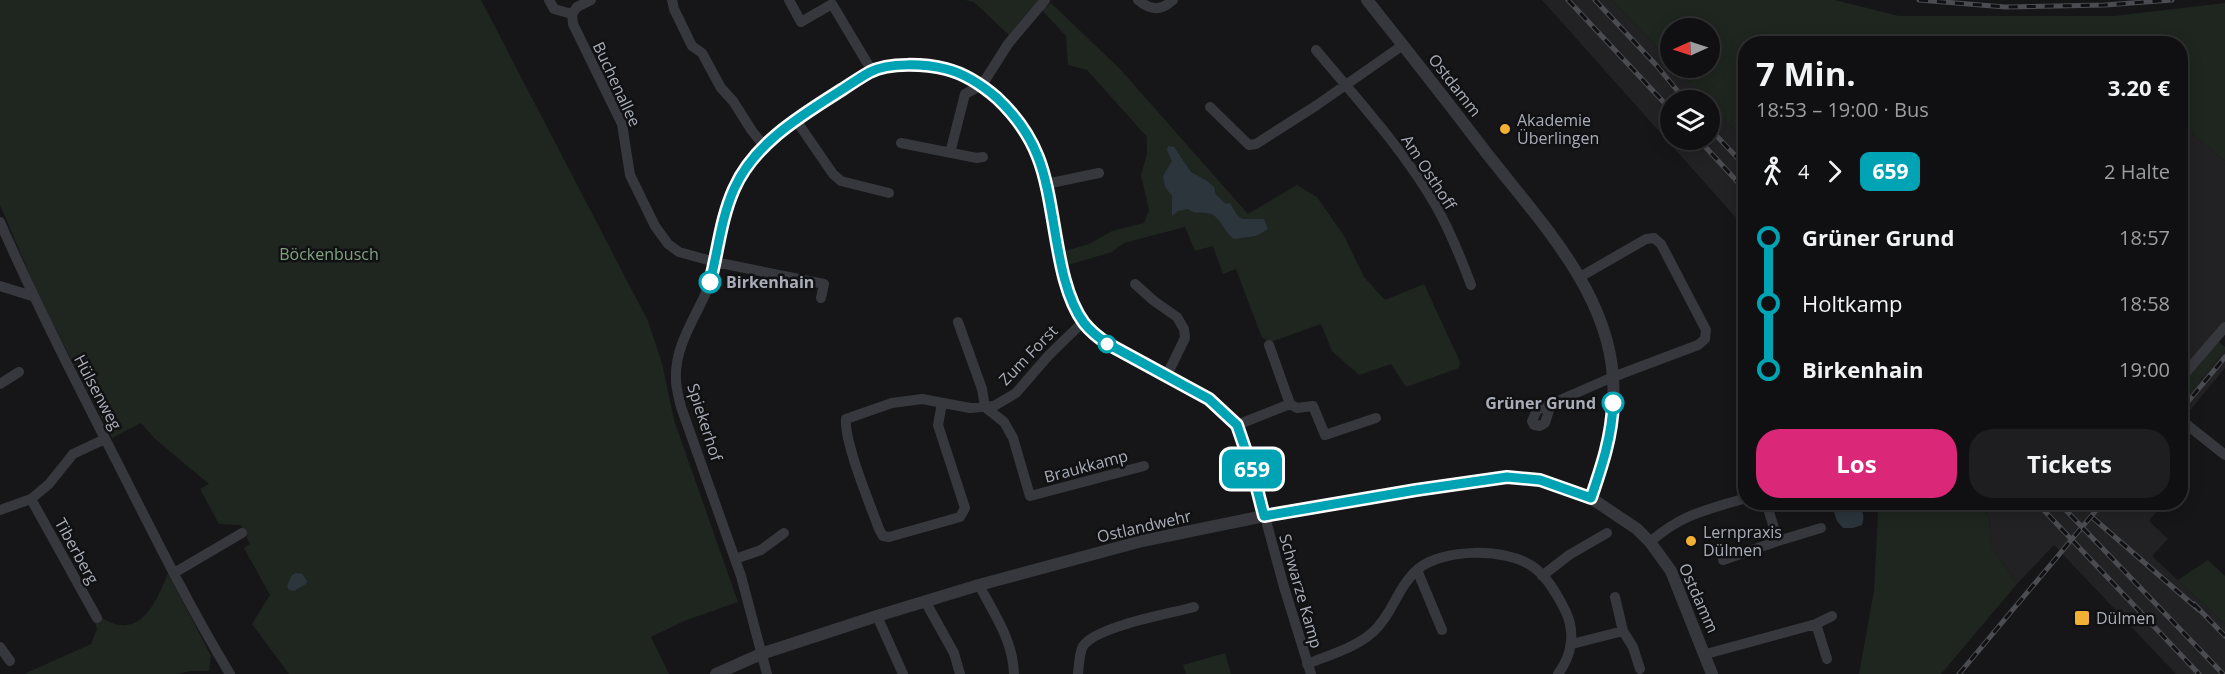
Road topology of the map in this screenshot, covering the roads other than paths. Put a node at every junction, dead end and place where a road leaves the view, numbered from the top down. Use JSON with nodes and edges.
{"nodes":[{"id":1,"x":549,"y":0,"type":"edge"},
{"id":2,"x":591,"y":0,"type":"edge"},
{"id":3,"x":672,"y":0,"type":"edge"},
{"id":4,"x":789,"y":0,"type":"edge"},
{"id":5,"x":1045,"y":0,"type":"edge"},
{"id":6,"x":1138,"y":0,"type":"edge"},
{"id":7,"x":1173,"y":0,"type":"edge"},
{"id":8,"x":1367,"y":0,"type":"edge"},
{"id":9,"x":572,"y":14,"type":"junction"},
{"id":10,"x":1403,"y":45,"type":"junction"},
{"id":11,"x":1316,"y":50,"type":"dead end"},
{"id":12,"x":872,"y":71,"type":"junction"},
{"id":13,"x":982,"y":85,"type":"junction"},
{"id":14,"x":1346,"y":85,"type":"junction"},
{"id":15,"x":1210,"y":107,"type":"dead end"},
{"id":16,"x":799,"y":118,"type":"junction"},
{"id":17,"x":901,"y":143,"type":"dead end"},
{"id":18,"x":764,"y":146,"type":"junction"},
{"id":19,"x":950,"y":153,"type":"junction"},
{"id":20,"x":983,"y":157,"type":"dead end"},
{"id":21,"x":1099,"y":172,"type":"dead end"},
{"id":22,"x":1046,"y":184,"type":"junction"},
{"id":23,"x":889,"y":193,"type":"dead end"},
{"id":24,"x":0,"y":222,"type":"edge"},
{"id":25,"x":715,"y":262,"type":"junction"},
{"id":26,"x":1580,"y":277,"type":"junction"},
{"id":27,"x":1135,"y":284,"type":"dead end"},
{"id":28,"x":1471,"y":285,"type":"dead end"},
{"id":29,"x":0,"y":286,"type":"edge"},
{"id":30,"x":32,"y":296,"type":"junction"},
{"id":31,"x":821,"y":298,"type":"dead end"},
{"id":32,"x":958,"y":322,"type":"dead end"},
{"id":33,"x":1083,"y":322,"type":"junction"},
{"id":34,"x":2225,"y":327,"type":"edge"},
{"id":35,"x":1269,"y":345,"type":"dead end"},
{"id":36,"x":2188,"y":370,"type":"edge"},
{"id":37,"x":19,"y":372,"type":"dead end"},
{"id":38,"x":1166,"y":377,"type":"junction"},
{"id":39,"x":1613,"y":377,"type":"junction"},
{"id":40,"x":0,"y":384,"type":"edge"},
{"id":41,"x":942,"y":403,"type":"junction"},
{"id":42,"x":1290,"y":404,"type":"junction"},
{"id":43,"x":1551,"y":404,"type":"dead end"},
{"id":44,"x":985,"y":407,"type":"junction"},
{"id":45,"x":1376,"y":418,"type":"dead end"},
{"id":46,"x":1237,"y":425,"type":"junction"},
{"id":47,"x":2188,"y":426,"type":"edge"},
{"id":48,"x":105,"y":439,"type":"junction"},
{"id":49,"x":2225,"y":455,"type":"edge"},
{"id":50,"x":1144,"y":465,"type":"dead end"},
{"id":51,"x":1591,"y":498,"type":"junction"},
{"id":52,"x":31,"y":499,"type":"junction"},
{"id":53,"x":1738,"y":500,"type":"edge"},
{"id":54,"x":0,"y":510,"type":"edge"},
{"id":55,"x":1768,"y":510,"type":"edge"},
{"id":56,"x":1264,"y":516,"type":"junction"},
{"id":57,"x":1821,"y":528,"type":"dead end"},
{"id":58,"x":242,"y":533,"type":"dead end"},
{"id":59,"x":784,"y":533,"type":"dead end"},
{"id":60,"x":1607,"y":533,"type":"dead end"},
{"id":61,"x":1778,"y":541,"type":"junction"},
{"id":62,"x":1650,"y":542,"type":"junction"},
{"id":63,"x":735,"y":559,"type":"junction"},
{"id":64,"x":1723,"y":560,"type":"dead end"},
{"id":65,"x":1417,"y":570,"type":"junction"},
{"id":66,"x":174,"y":573,"type":"junction"},
{"id":67,"x":1542,"y":576,"type":"junction"},
{"id":68,"x":979,"y":585,"type":"junction"},
{"id":69,"x":1615,"y":597,"type":"dead end"},
{"id":70,"x":925,"y":602,"type":"junction"},
{"id":71,"x":1194,"y":607,"type":"dead end"},
{"id":72,"x":877,"y":616,"type":"junction"},
{"id":73,"x":1832,"y":616,"type":"dead end"},
{"id":74,"x":97,"y":618,"type":"dead end"},
{"id":75,"x":1816,"y":624,"type":"junction"},
{"id":76,"x":1442,"y":630,"type":"dead end"},
{"id":77,"x":1623,"y":631,"type":"junction"},
{"id":78,"x":1572,"y":644,"type":"junction"},
{"id":79,"x":0,"y":647,"type":"edge"},
{"id":80,"x":761,"y":654,"type":"junction"},
{"id":81,"x":1706,"y":654,"type":"junction"},
{"id":82,"x":1827,"y":659,"type":"dead end"},
{"id":83,"x":10,"y":661,"type":"dead end"},
{"id":84,"x":1309,"y":669,"type":"edge"},
{"id":85,"x":1640,"y":669,"type":"dead end"},
{"id":86,"x":230,"y":674,"type":"edge"},
{"id":87,"x":716,"y":674,"type":"edge"},
{"id":88,"x":767,"y":674,"type":"edge"},
{"id":89,"x":903,"y":674,"type":"edge"},
{"id":90,"x":960,"y":674,"type":"edge"},
{"id":91,"x":1014,"y":674,"type":"edge"},
{"id":92,"x":1078,"y":674,"type":"edge"},
{"id":93,"x":1558,"y":674,"type":"edge"},
{"id":94,"x":1712,"y":674,"type":"edge"}],
"edges":[{"from":1,"to":9,"type":"street"},
{"from":2,"to":9,"type":"street"},
{"from":3,"to":18,"type":"street"},
{"from":4,"to":12,"type":"street"},
{"from":5,"to":13,"type":"street"},
{"from":6,"to":7,"type":"street"},
{"from":8,"to":10,"type":"street","name":"Ostdamm"},
{"from":9,"to":25,"type":"street","name":"Buchenallee"},
{"from":10,"to":14,"type":"street"},
{"from":10,"to":26,"type":"street","name":"Ostdamm"},
{"from":11,"to":14,"type":"street","name":"Am Osthoff"},
{"from":12,"to":13,"type":"street","name":"Spiekerhof"},
{"from":12,"to":16,"type":"street","name":"Spiekerhof"},
{"from":13,"to":19,"type":"street"},
{"from":13,"to":22,"type":"street","name":"Spiekerhof"},
{"from":14,"to":15,"type":"street"},
{"from":14,"to":28,"type":"street","name":"Am Osthoff"},
{"from":16,"to":18,"type":"street","name":"Spiekerhof"},
{"from":16,"to":23,"type":"street"},
{"from":17,"to":19,"type":"street"},
{"from":18,"to":25,"type":"street","name":"Spiekerhof"},
{"from":19,"to":20,"type":"street"},
{"from":21,"to":22,"type":"street"},
{"from":22,"to":33,"type":"street","name":"Spiekerhof"},
{"from":24,"to":30,"type":"street","name":"Hülsenweg"},
{"from":25,"to":31,"type":"street","name":"Buchenallee"},
{"from":25,"to":63,"type":"street","name":"Spiekerhof"},
{"from":26,"to":39,"type":"street","name":"Ostdamm"},
{"from":26,"to":39,"type":"street"},
{"from":27,"to":38,"type":"street"},
{"from":29,"to":30,"type":"street"},
{"from":30,"to":48,"type":"street","name":"Hülsenweg"},
{"from":32,"to":44,"type":"street"},
{"from":33,"to":38,"type":"street","name":"Spiekerhof"},
{"from":33,"to":44,"type":"street","name":"Zum Forst"},
{"from":34,"to":36,"type":"street"},
{"from":35,"to":42,"type":"street"},
{"from":37,"to":40,"type":"street"},
{"from":38,"to":46,"type":"street","name":"Spiekerhof"},
{"from":39,"to":43,"type":"street"},
{"from":39,"to":51,"type":"street","name":"Ostdamm"},
{"from":41,"to":41,"type":"street","name":"Zum Forst"},
{"from":41,"to":44,"type":"street","name":"Zum Forst"},
{"from":42,"to":45,"type":"street"},
{"from":42,"to":46,"type":"street"},
{"from":44,"to":50,"type":"street","name":"Braukkamp"},
{"from":46,"to":56,"type":"street","name":"Spiekerhof"},
{"from":47,"to":49,"type":"street"},
{"from":48,"to":52,"type":"street"},
{"from":48,"to":66,"type":"street","name":"Hülsenweg"},
{"from":51,"to":56,"type":"street","name":"Ostlandwehr"},
{"from":51,"to":62,"type":"street","name":"Ostdamm"},
{"from":52,"to":54,"type":"street"},
{"from":52,"to":74,"type":"street","name":"Tiberberg"},
{"from":53,"to":62,"type":"street"},
{"from":55,"to":61,"type":"street"},
{"from":56,"to":68,"type":"street","name":"Ostlandwehr"},
{"from":56,"to":84,"type":"street","name":"Schwarze Kamp"},
{"from":57,"to":61,"type":"street"},
{"from":58,"to":66,"type":"street"},
{"from":59,"to":63,"type":"street"},
{"from":60,"to":67,"type":"street"},
{"from":61,"to":64,"type":"street"},
{"from":62,"to":81,"type":"street","name":"Ostdamm"},
{"from":63,"to":80,"type":"street","name":"Spiekerhof"},
{"from":65,"to":67,"type":"street"},
{"from":65,"to":76,"type":"street"},
{"from":65,"to":84,"type":"street"},
{"from":66,"to":86,"type":"street","name":"Hülsenweg"},
{"from":67,"to":78,"type":"street"},
{"from":68,"to":70,"type":"street","name":"Ostlandwehr"},
{"from":68,"to":91,"type":"street"},
{"from":69,"to":77,"type":"street"},
{"from":70,"to":72,"type":"street","name":"Ostlandwehr"},
{"from":70,"to":90,"type":"street"},
{"from":71,"to":92,"type":"street"},
{"from":72,"to":80,"type":"street","name":"Ostlandwehr"},
{"from":72,"to":89,"type":"street"},
{"from":73,"to":75,"type":"street","name":"Ostdamm"},
{"from":75,"to":81,"type":"street","name":"Ostdamm"},
{"from":75,"to":82,"type":"street"},
{"from":77,"to":78,"type":"street"},
{"from":77,"to":85,"type":"street"},
{"from":78,"to":93,"type":"street"},
{"from":79,"to":83,"type":"street"},
{"from":80,"to":87,"type":"street","name":"Ostlandwehr"},
{"from":80,"to":88,"type":"street","name":"Spiekerhof"},
{"from":81,"to":94,"type":"street","name":"Ostdamm"}]}
